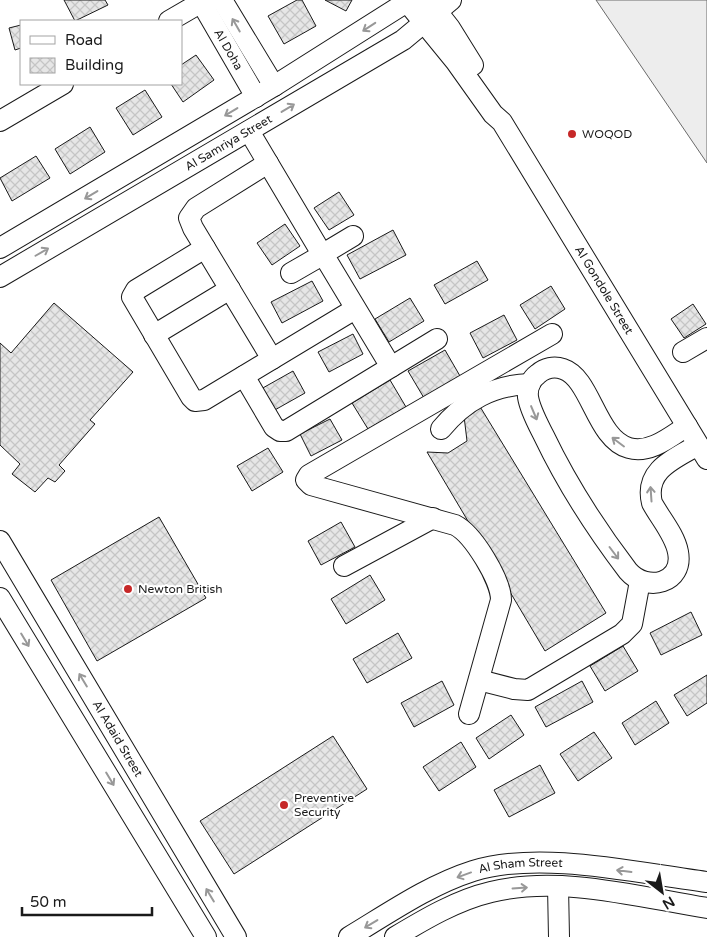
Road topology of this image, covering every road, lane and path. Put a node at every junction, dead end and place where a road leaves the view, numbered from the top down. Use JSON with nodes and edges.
{"nodes":[{"id":1,"x":222,"y":0,"type":"edge"},
{"id":2,"x":203,"y":1,"type":"edge"},
{"id":3,"x":409,"y":1,"type":"edge"},
{"id":4,"x":436,"y":9,"type":"edge"},
{"id":5,"x":171,"y":20,"type":"edge"},
{"id":6,"x":61,"y":85,"type":"edge"},
{"id":7,"x":274,"y":86,"type":"junction"},
{"id":8,"x":256,"y":97,"type":"junction"},
{"id":9,"x":0,"y":121,"type":"edge"},
{"id":10,"x":249,"y":131,"type":"junction"},
{"id":11,"x":268,"y":163,"type":"junction"},
{"id":12,"x":352,"y":236,"type":"dead end"},
{"id":13,"x":0,"y":248,"type":"edge"},
{"id":14,"x":205,"y":248,"type":"junction"},
{"id":15,"x":323,"y":254,"type":"junction"},
{"id":16,"x":291,"y":273,"type":"dead end"},
{"id":17,"x":0,"y":277,"type":"edge"},
{"id":18,"x":230,"y":289,"type":"junction"},
{"id":19,"x":355,"y":309,"type":"junction"},
{"id":20,"x":552,"y":334,"type":"dead end"},
{"id":21,"x":154,"y":335,"type":"junction"},
{"id":22,"x":707,"y":338,"type":"edge"},
{"id":23,"x":437,"y":339,"type":"dead end"},
{"id":24,"x":683,"y":352,"type":"dead end"},
{"id":25,"x":272,"y":359,"type":"junction"},
{"id":26,"x":391,"y":367,"type":"junction"},
{"id":27,"x":244,"y":376,"type":"junction"},
{"id":28,"x":530,"y":384,"type":"junction"},
{"id":29,"x":687,"y":426,"type":"junction"},
{"id":30,"x":441,"y":429,"type":"dead end"},
{"id":31,"x":703,"y":452,"type":"edge"},
{"id":32,"x":432,"y":518,"type":"junction"},
{"id":33,"x":0,"y":541,"type":"edge"},
{"id":34,"x":344,"y":566,"type":"dead end"},
{"id":35,"x":640,"y":581,"type":"junction"},
{"id":36,"x":0,"y":598,"type":"edge"},
{"id":37,"x":479,"y":680,"type":"junction"},
{"id":38,"x":469,"y":714,"type":"dead end"},
{"id":39,"x":707,"y":882,"type":"edge"},
{"id":40,"x":558,"y":886,"type":"junction"},
{"id":41,"x":707,"y":908,"type":"edge"},
{"id":42,"x":206,"y":937,"type":"edge"},
{"id":43,"x":236,"y":937,"type":"edge"},
{"id":44,"x":349,"y":937,"type":"edge"},
{"id":45,"x":395,"y":937,"type":"edge"},
{"id":46,"x":559,"y":937,"type":"edge"}],
"edges":[{"from":7,"to":1,"type":"street","name":"Al Doha","one_way":true},
{"from":2,"to":5,"type":"street"},
{"from":2,"to":8,"type":"street","name":"Al Doha"},
{"from":3,"to":4,"type":"street","name":"Al Gondole Street"},
{"from":3,"to":7,"type":"street","name":"Al Samriya Street","one_way":true},
{"from":10,"to":4,"type":"street","name":"Al Samriya Street","one_way":true},
{"from":4,"to":29,"type":"street","name":"Al Gondole Street"},
{"from":6,"to":9,"type":"street"},
{"from":7,"to":8,"type":"street","name":"Al Samriya Street"},
{"from":8,"to":13,"type":"street","name":"Al Samriya Street","one_way":true},
{"from":10,"to":11,"type":"street"},
{"from":17,"to":10,"type":"street","name":"Al Samriya Street","one_way":true},
{"from":11,"to":14,"type":"street"},
{"from":11,"to":15,"type":"street"},
{"from":12,"to":15,"type":"street"},
{"from":14,"to":18,"type":"street"},
{"from":14,"to":21,"type":"street"},
{"from":15,"to":16,"type":"street"},
{"from":15,"to":19,"type":"street"},
{"from":18,"to":21,"type":"street"},
{"from":18,"to":25,"type":"street"},
{"from":19,"to":25,"type":"street"},
{"from":19,"to":26,"type":"street"},
{"from":20,"to":32,"type":"street"},
{"from":21,"to":27,"type":"street"},
{"from":22,"to":24,"type":"street"},
{"from":23,"to":26,"type":"street"},
{"from":25,"to":27,"type":"street"},
{"from":26,"to":27,"type":"street"},
{"from":29,"to":28,"type":"street","one_way":true},
{"from":28,"to":30,"type":"street"},
{"from":28,"to":35,"type":"street","one_way":true},
{"from":29,"to":31,"type":"street","name":"Al Gondole Street"},
{"from":35,"to":31,"type":"street","one_way":true},
{"from":32,"to":34,"type":"street"},
{"from":32,"to":37,"type":"street"},
{"from":43,"to":33,"type":"street","name":"Al Adaid Street","one_way":true},
{"from":35,"to":37,"type":"street"},
{"from":36,"to":42,"type":"street","one_way":true},
{"from":37,"to":38,"type":"street"},
{"from":39,"to":44,"type":"street","name":"Al Sham Street","one_way":true},
{"from":40,"to":41,"type":"street","name":"Al Sham Street"},
{"from":45,"to":40,"type":"street","name":"Al Sham Street","one_way":true},
{"from":40,"to":46,"type":"street"}]}
